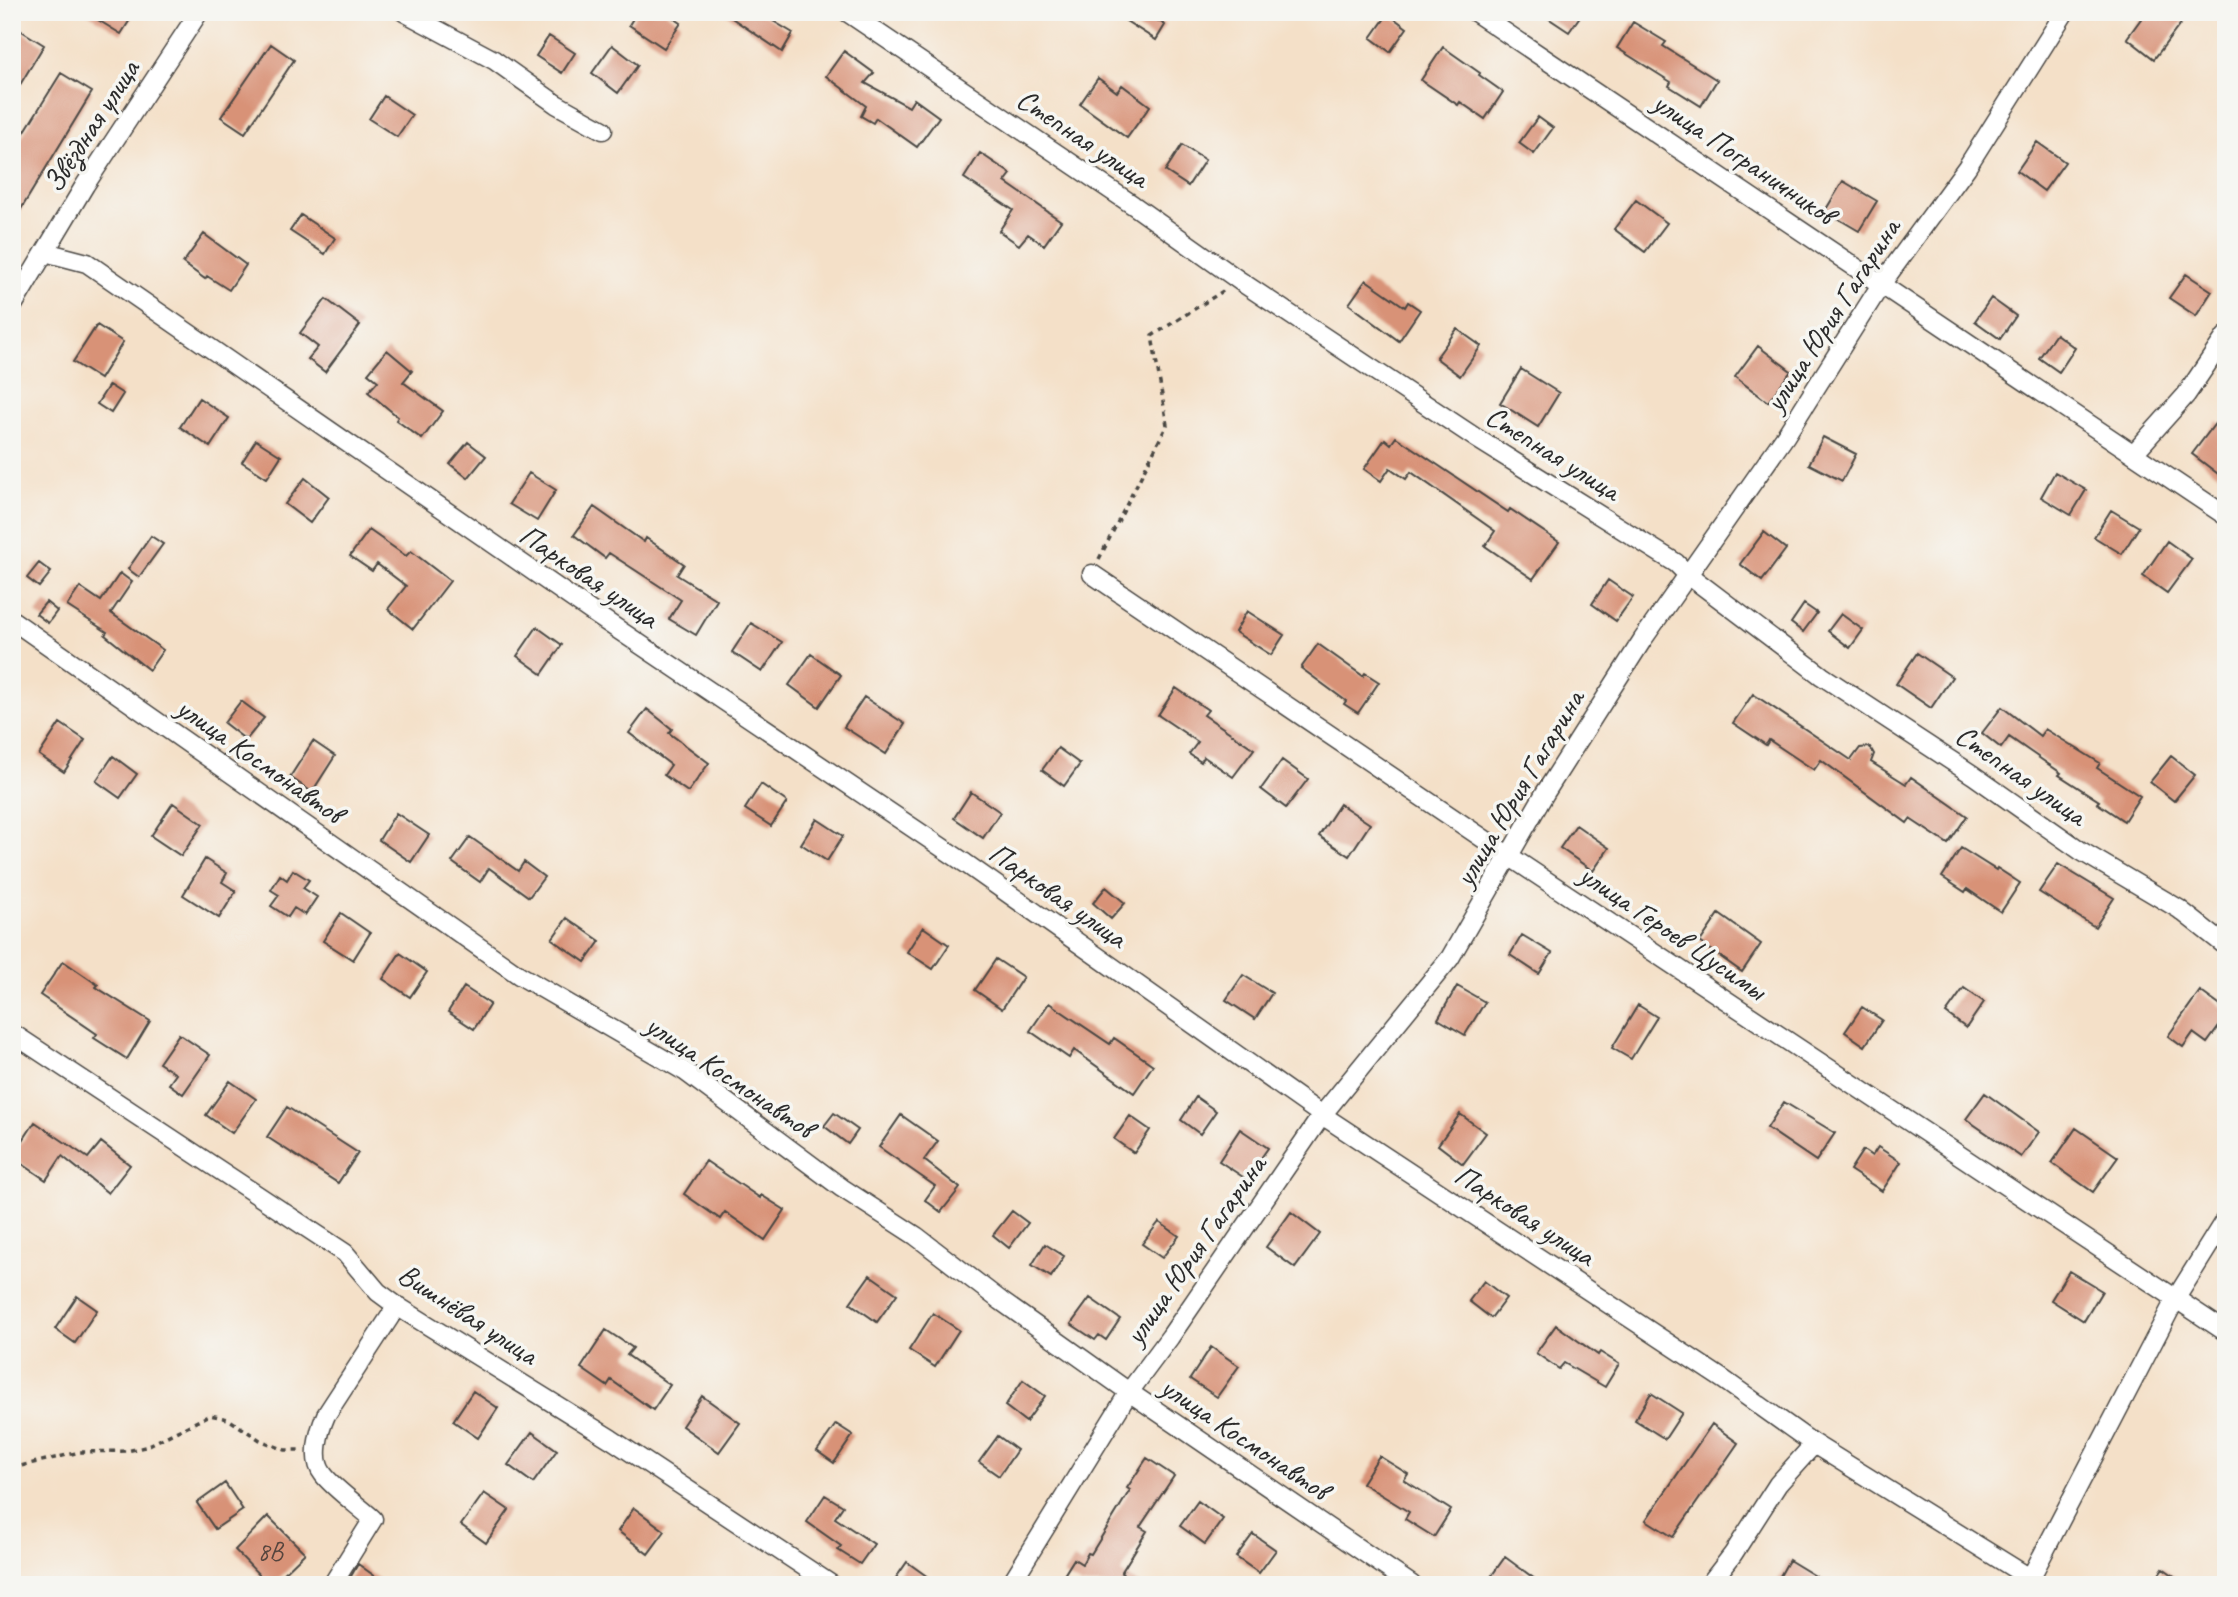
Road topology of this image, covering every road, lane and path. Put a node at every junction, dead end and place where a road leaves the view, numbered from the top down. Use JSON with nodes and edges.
{"nodes":[{"id":1,"x":199,"y":12,"type":"edge"},
{"id":2,"x":404,"y":12,"type":"edge"},
{"id":3,"x":847,"y":12,"type":"edge"},
{"id":4,"x":1475,"y":12,"type":"edge"},
{"id":5,"x":2065,"y":12,"type":"edge"},
{"id":6,"x":1499,"y":19,"type":"edge"},
{"id":7,"x":603,"y":130,"type":"dead end"},
{"id":8,"x":45,"y":252,"type":"junction"},
{"id":9,"x":1240,"y":281,"type":"junction"},
{"id":10,"x":1882,"y":283,"type":"junction"},
{"id":11,"x":12,"y":307,"type":"edge"},
{"id":12,"x":2226,"y":336,"type":"edge"},
{"id":13,"x":2134,"y":453,"type":"junction"},
{"id":14,"x":2226,"y":516,"type":"edge"},
{"id":15,"x":1092,"y":574,"type":"joint"},
{"id":16,"x":1687,"y":574,"type":"junction"},
{"id":17,"x":12,"y":620,"type":"edge"},
{"id":18,"x":1509,"y":856,"type":"junction"},
{"id":19,"x":2226,"y":946,"type":"edge"},
{"id":20,"x":12,"y":1033,"type":"edge"},
{"id":21,"x":1322,"y":1115,"type":"junction"},
{"id":22,"x":2226,"y":1218,"type":"edge"},
{"id":23,"x":2176,"y":1298,"type":"junction"},
{"id":24,"x":397,"y":1306,"type":"junction"},
{"id":25,"x":2226,"y":1332,"type":"edge"},
{"id":26,"x":1129,"y":1392,"type":"junction"},
{"id":27,"x":1814,"y":1444,"type":"junction"},
{"id":28,"x":317,"y":1450,"type":"junction"},
{"id":29,"x":12,"y":1468,"type":"edge"},
{"id":30,"x":2036,"y":1581,"type":"edge"},
{"id":31,"x":332,"y":1585,"type":"edge"},
{"id":32,"x":832,"y":1585,"type":"edge"},
{"id":33,"x":1010,"y":1585,"type":"edge"},
{"id":34,"x":1412,"y":1585,"type":"edge"},
{"id":35,"x":1709,"y":1585,"type":"edge"}],
"edges":[{"from":1,"to":8,"type":"street","name":"Звёздная улица"},
{"from":2,"to":7,"type":"street"},
{"from":3,"to":9,"type":"street","name":"Степная улица"},
{"from":4,"to":6,"type":"street","name":"улица Пограничников"},
{"from":5,"to":10,"type":"street","name":"улица Юрия Гагарина"},
{"from":6,"to":10,"type":"street","name":"улица Пограничников"},
{"from":8,"to":11,"type":"street","name":"Звёздная улица"},
{"from":8,"to":21,"type":"street","name":"Парковая улица"},
{"from":9,"to":15,"type":"path"},
{"from":9,"to":16,"type":"street","name":"Степная улица"},
{"from":10,"to":13,"type":"street","name":"улица Пограничников"},
{"from":10,"to":16,"type":"street","name":"улица Юрия Гагарина"},
{"from":12,"to":13,"type":"street"},
{"from":13,"to":14,"type":"street","name":"улица Пограничников"},
{"from":15,"to":18,"type":"street","name":"улица Героев Цусимы"},
{"from":16,"to":18,"type":"street","name":"улица Юрия Гагарина"},
{"from":16,"to":19,"type":"street","name":"Степная улица"},
{"from":17,"to":26,"type":"street","name":"улица Космонавтов"},
{"from":18,"to":21,"type":"street","name":"улица Юрия Гагарина"},
{"from":18,"to":23,"type":"street","name":"улица Героев Цусимы"},
{"from":20,"to":24,"type":"street","name":"Вишнёвая улица"},
{"from":21,"to":26,"type":"street","name":"улица Юрия Гагарина"},
{"from":21,"to":27,"type":"street","name":"Парковая улица"},
{"from":22,"to":23,"type":"street"},
{"from":23,"to":25,"type":"street","name":"улица Героев Цусимы"},
{"from":23,"to":30,"type":"street"},
{"from":24,"to":28,"type":"street"},
{"from":24,"to":32,"type":"street","name":"Вишнёвая улица"},
{"from":26,"to":33,"type":"street","name":"улица Юрия Гагарина"},
{"from":26,"to":34,"type":"street","name":"улица Космонавтов"},
{"from":27,"to":30,"type":"street","name":"Парковая улица"},
{"from":27,"to":35,"type":"street"},
{"from":28,"to":29,"type":"path"},
{"from":28,"to":31,"type":"street"}]}
